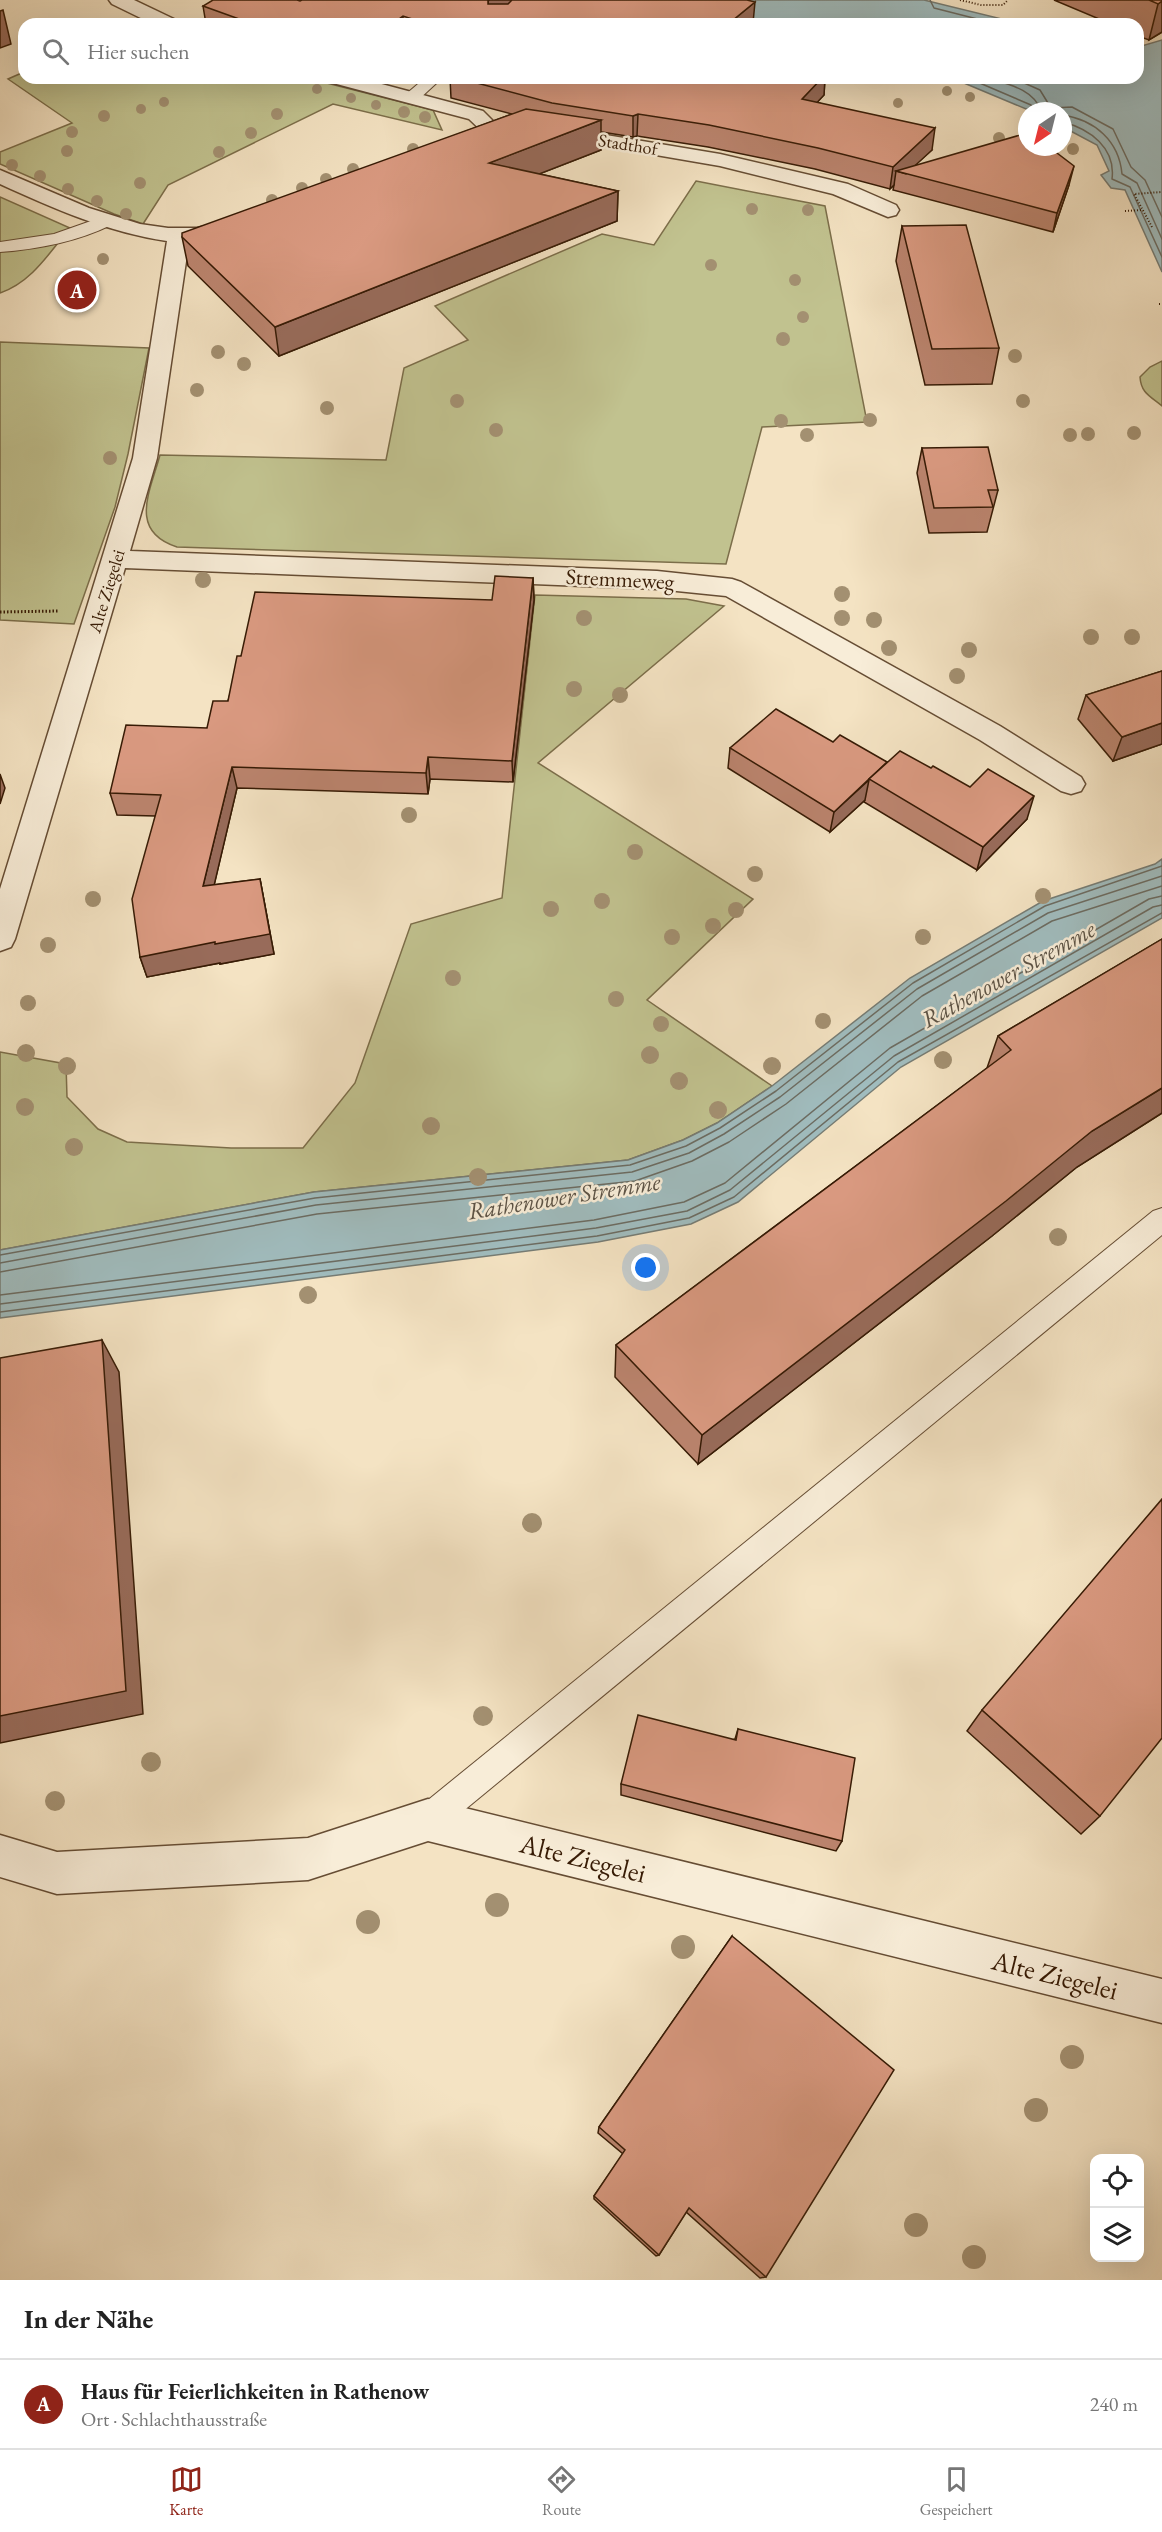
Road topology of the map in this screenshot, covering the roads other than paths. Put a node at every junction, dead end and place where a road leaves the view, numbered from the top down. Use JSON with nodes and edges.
{"nodes":[{"id":1,"x":119,"y":0,"type":"edge"},
{"id":2,"x":156,"y":18,"type":"edge"},
{"id":3,"x":358,"y":84,"type":"edge"},
{"id":4,"x":427,"y":84,"type":"edge"},
{"id":5,"x":411,"y":98,"type":"junction"},
{"id":6,"x":543,"y":130,"type":"edge"},
{"id":7,"x":493,"y":134,"type":"edge"},
{"id":8,"x":0,"y":176,"type":"edge"},
{"id":9,"x":888,"y":210,"type":"dead end"},
{"id":10,"x":105,"y":221,"type":"junction"},
{"id":11,"x":247,"y":222,"type":"edge"},
{"id":12,"x":178,"y":235,"type":"junction"},
{"id":13,"x":0,"y":247,"type":"edge"},
{"id":14,"x":116,"y":559,"type":"junction"},
{"id":15,"x":1071,"y":784,"type":"dead end"},
{"id":16,"x":0,"y":939,"type":"edge"},
{"id":17,"x":1162,"y":1219,"type":"edge"},
{"id":18,"x":428,"y":1820,"type":"junction"},
{"id":19,"x":0,"y":1856,"type":"edge"},
{"id":20,"x":1162,"y":2001,"type":"edge"}],
"edges":[{"from":1,"to":2,"type":"street"},
{"from":3,"to":5,"type":"street"},
{"from":4,"to":5,"type":"lane"},
{"from":5,"to":7,"type":"street"},
{"from":6,"to":9,"type":"street","name":"Stadthof"},
{"from":8,"to":10,"type":"street"},
{"from":10,"to":12,"type":"street"},
{"from":10,"to":13,"type":"lane"},
{"from":11,"to":12,"type":"street"},
{"from":12,"to":14,"type":"street","name":"Alte Ziegelei"},
{"from":14,"to":15,"type":"street","name":"Stremmeweg"},
{"from":14,"to":16,"type":"street","name":"Alte Ziegelei"},
{"from":17,"to":18,"type":"lane"},
{"from":18,"to":19,"type":"street"},
{"from":18,"to":20,"type":"street","name":"Alte Ziegelei"}]}
